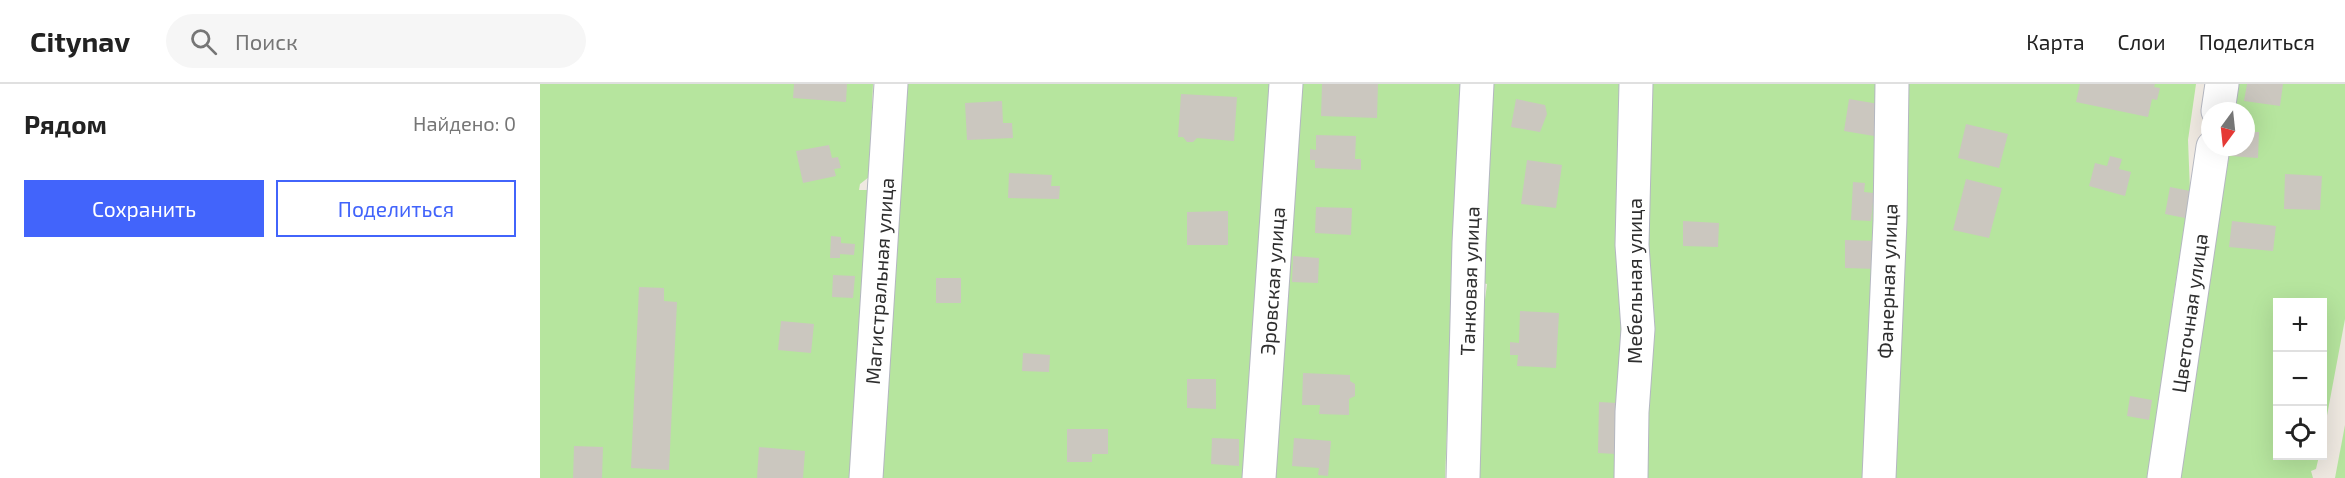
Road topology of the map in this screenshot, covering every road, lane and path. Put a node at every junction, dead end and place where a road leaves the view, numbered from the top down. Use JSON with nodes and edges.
{"nodes":[{"id":1,"x":891,"y":84,"type":"edge"},
{"id":2,"x":1286,"y":84,"type":"edge"},
{"id":3,"x":1477,"y":84,"type":"edge"},
{"id":4,"x":1636,"y":84,"type":"edge"},
{"id":5,"x":1892,"y":84,"type":"edge"},
{"id":6,"x":2222,"y":84,"type":"edge"},
{"id":7,"x":2219,"y":102,"type":"edge"},
{"id":8,"x":2212,"y":156,"type":"edge"},
{"id":9,"x":866,"y":478,"type":"edge"},
{"id":10,"x":1259,"y":478,"type":"edge"},
{"id":11,"x":1463,"y":478,"type":"edge"},
{"id":12,"x":1631,"y":478,"type":"edge"},
{"id":13,"x":1880,"y":478,"type":"edge"},
{"id":14,"x":2164,"y":478,"type":"edge"}],
"edges":[{"from":1,"to":9,"type":"street","name":"Магистральная улица"},
{"from":2,"to":10,"type":"street","name":"Эровская улица"},
{"from":3,"to":11,"type":"street","name":"Танковая улица"},
{"from":4,"to":12,"type":"street","name":"Мебельная улица"},
{"from":5,"to":13,"type":"street","name":"Фанерная улица"},
{"from":6,"to":7,"type":"street"},
{"from":8,"to":14,"type":"street","name":"Цветочная улица"}]}
